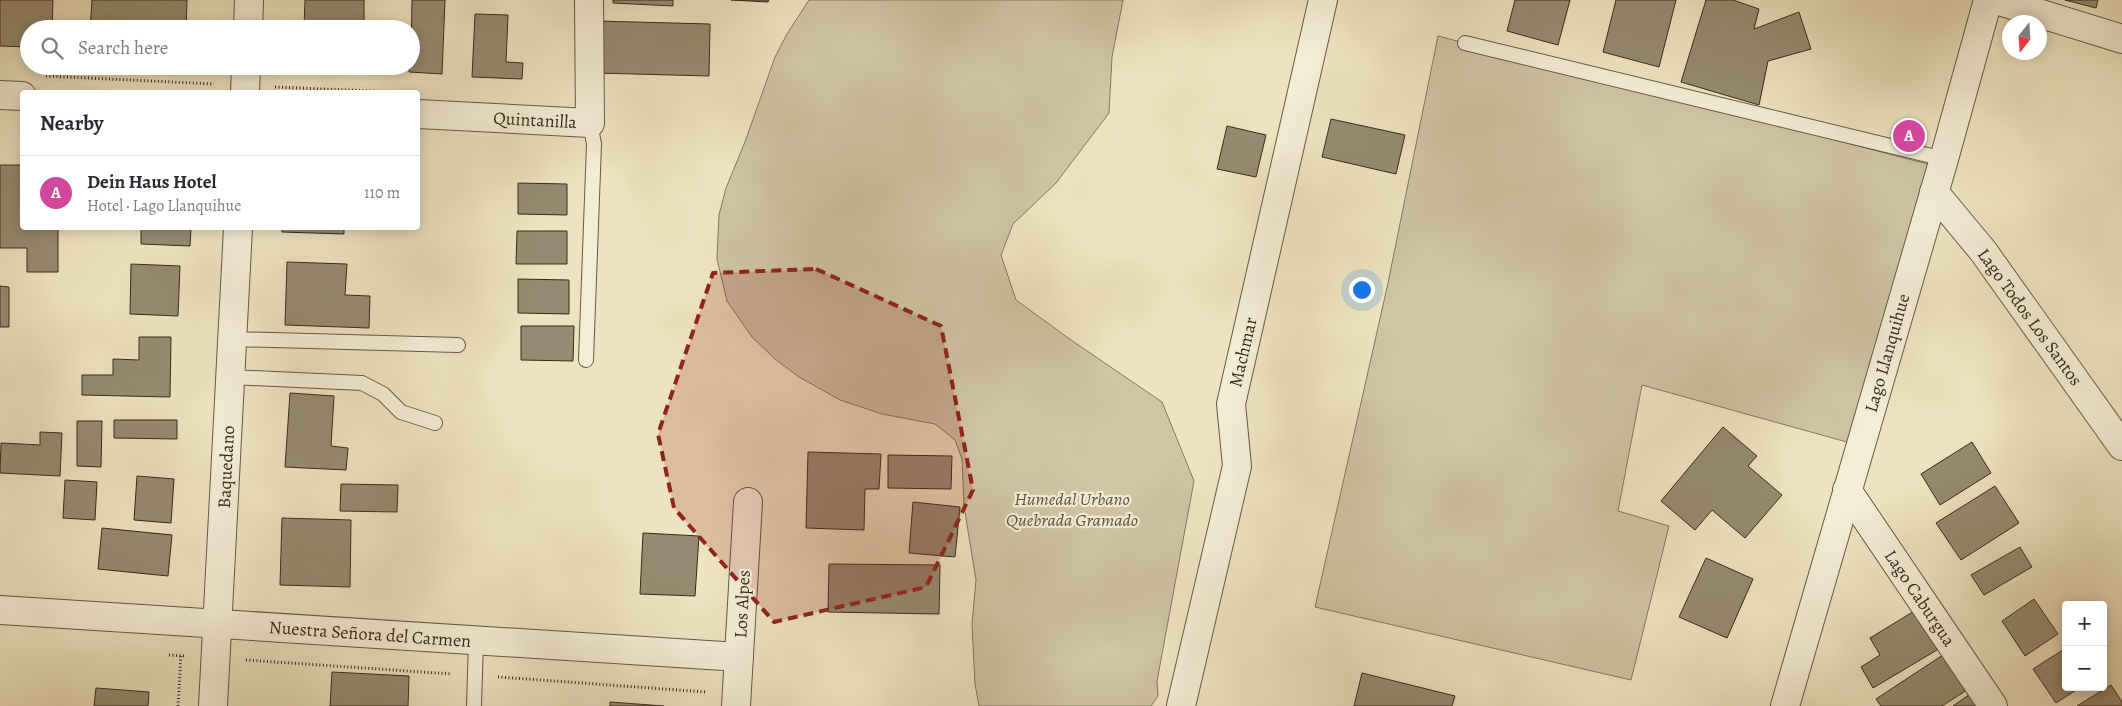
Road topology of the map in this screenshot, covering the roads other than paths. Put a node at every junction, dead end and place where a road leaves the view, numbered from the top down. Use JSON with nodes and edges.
{"nodes":[{"id":1,"x":249,"y":0,"type":"edge"},
{"id":2,"x":590,"y":0,"type":"edge"},
{"id":3,"x":1323,"y":0,"type":"edge"},
{"id":4,"x":1988,"y":0,"type":"edge"},
{"id":5,"x":1996,"y":0,"type":"edge"},
{"id":6,"x":248,"y":20,"type":"edge"},
{"id":7,"x":2122,"y":39,"type":"edge"},
{"id":8,"x":1465,"y":43,"type":"dead end"},
{"id":9,"x":31,"y":86,"type":"edge"},
{"id":10,"x":0,"y":95,"type":"edge"},
{"id":11,"x":420,"y":114,"type":"edge"},
{"id":12,"x":590,"y":123,"type":"junction"},
{"id":13,"x":1944,"y":159,"type":"junction"},
{"id":14,"x":1934,"y":192,"type":"junction"},
{"id":15,"x":238,"y":230,"type":"edge"},
{"id":16,"x":232,"y":339,"type":"junction"},
{"id":17,"x":458,"y":345,"type":"dead end"},
{"id":18,"x":586,"y":360,"type":"dead end"},
{"id":19,"x":230,"y":376,"type":"junction"},
{"id":20,"x":435,"y":423,"type":"dead end"},
{"id":21,"x":2122,"y":446,"type":"edge"},
{"id":22,"x":1847,"y":490,"type":"junction"},
{"id":23,"x":748,"y":502,"type":"dead end"},
{"id":24,"x":0,"y":610,"type":"edge"},
{"id":25,"x":218,"y":625,"type":"junction"},
{"id":26,"x":476,"y":641,"type":"junction"},
{"id":27,"x":739,"y":657,"type":"junction"},
{"id":28,"x":736,"y":700,"type":"edge"},
{"id":29,"x":213,"y":706,"type":"edge"},
{"id":30,"x":474,"y":706,"type":"edge"},
{"id":31,"x":1181,"y":706,"type":"edge"},
{"id":32,"x":1785,"y":706,"type":"edge"},
{"id":33,"x":1993,"y":706,"type":"edge"}],
"edges":[{"from":1,"to":6,"type":"street"},
{"from":2,"to":12,"type":"street","name":"Quintanilla"},
{"from":3,"to":31,"type":"street","name":"Machmar"},
{"from":4,"to":13,"type":"street","name":"Lago Llanquihue"},
{"from":5,"to":7,"type":"street"},
{"from":8,"to":13,"type":"lane"},
{"from":9,"to":10,"type":"street"},
{"from":11,"to":12,"type":"street","name":"Quintanilla"},
{"from":12,"to":18,"type":"lane"},
{"from":13,"to":14,"type":"street","name":"Lago Llanquihue"},
{"from":14,"to":21,"type":"street","name":"Lago Todos Los Santos"},
{"from":14,"to":22,"type":"street","name":"Lago Llanquihue"},
{"from":15,"to":16,"type":"street","name":"Baquedano"},
{"from":16,"to":17,"type":"lane"},
{"from":16,"to":19,"type":"street","name":"Baquedano"},
{"from":19,"to":20,"type":"lane"},
{"from":19,"to":25,"type":"street","name":"Baquedano"},
{"from":22,"to":32,"type":"street","name":"Lago Llanquihue"},
{"from":22,"to":33,"type":"street","name":"Lago Caburgua"},
{"from":23,"to":27,"type":"street","name":"Los Alpes"},
{"from":24,"to":25,"type":"street","name":"Nuestra Señora del Carmen"},
{"from":25,"to":26,"type":"street","name":"Nuestra Señora del Carmen"},
{"from":25,"to":29,"type":"street","name":"Baquedano"},
{"from":26,"to":27,"type":"street","name":"Nuestra Señora del Carmen"},
{"from":26,"to":30,"type":"lane"},
{"from":27,"to":28,"type":"street","name":"Los Alpes"}]}
